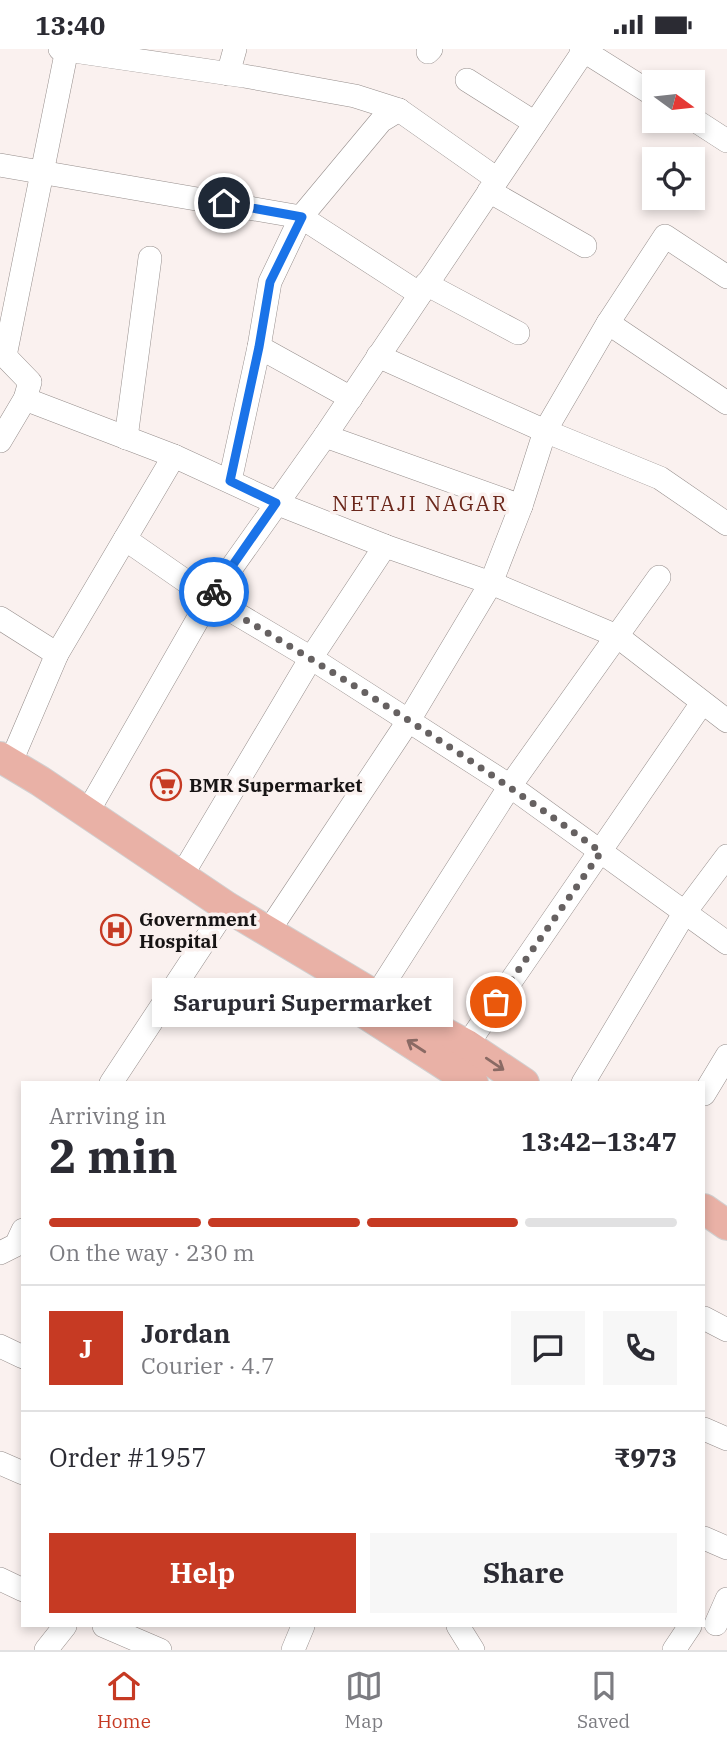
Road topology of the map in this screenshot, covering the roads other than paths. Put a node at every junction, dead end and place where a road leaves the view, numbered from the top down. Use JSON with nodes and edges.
{"nodes":[{"id":1,"x":60,"y":49,"type":"edge"},
{"id":2,"x":67,"y":49,"type":"edge"},
{"id":3,"x":235,"y":49,"type":"edge"},
{"id":4,"x":583,"y":50,"type":"edge"},
{"id":5,"x":228,"y":74,"type":"junction"},
{"id":6,"x":467,"y":80,"type":"dead end"},
{"id":7,"x":642,"y":87,"type":"edge"},
{"id":8,"x":399,"y":110,"type":"junction"},
{"id":9,"x":535,"y":123,"type":"junction"},
{"id":10,"x":705,"y":127,"type":"edge"},
{"id":11,"x":727,"y":141,"type":"edge"},
{"id":12,"x":0,"y":165,"type":"edge"},
{"id":13,"x":43,"y":170,"type":"junction"},
{"id":14,"x":493,"y":185,"type":"junction"},
{"id":15,"x":302,"y":217,"type":"junction"},
{"id":16,"x":585,"y":246,"type":"dead end"},
{"id":17,"x":150,"y":258,"type":"dead end"},
{"id":18,"x":727,"y":277,"type":"edge"},
{"id":19,"x":423,"y":289,"type":"junction"},
{"id":20,"x":608,"y":323,"type":"junction"},
{"id":21,"x":518,"y":333,"type":"dead end"},
{"id":22,"x":259,"y":347,"type":"junction"},
{"id":23,"x":3,"y":353,"type":"edge"},
{"id":24,"x":378,"y":356,"type":"junction"},
{"id":25,"x":351,"y":398,"type":"junction"},
{"id":26,"x":25,"y":399,"type":"junction"},
{"id":27,"x":727,"y":403,"type":"edge"},
{"id":28,"x":545,"y":431,"type":"junction"},
{"id":29,"x":325,"y":436,"type":"junction"},
{"id":30,"x":126,"y":438,"type":"junction"},
{"id":31,"x":0,"y":441,"type":"edge"},
{"id":32,"x":174,"y":456,"type":"junction"},
{"id":33,"x":230,"y":481,"type":"junction"},
{"id":34,"x":276,"y":503,"type":"junction"},
{"id":35,"x":521,"y":506,"type":"junction"},
{"id":36,"x":727,"y":524,"type":"edge"},
{"id":37,"x":125,"y":539,"type":"junction"},
{"id":38,"x":385,"y":546,"type":"junction"},
{"id":39,"x":659,"y":577,"type":"dead end"},
{"id":40,"x":491,"y":583,"type":"junction"},
{"id":41,"x":210,"y":599,"type":"junction"},
{"id":42,"x":0,"y":618,"type":"edge"},
{"id":43,"x":617,"y":636,"type":"junction"},
{"id":44,"x":57,"y":655,"type":"junction"},
{"id":45,"x":311,"y":658,"type":"junction"},
{"id":46,"x":702,"y":703,"type":"junction"},
{"id":47,"x":409,"y":720,"type":"junction"},
{"id":48,"x":727,"y":722,"type":"edge"},
{"id":49,"x":3,"y":766,"type":"edge"},
{"id":50,"x":510,"y":786,"type":"junction"},
{"id":51,"x":87,"y":813,"type":"junction"},
{"id":52,"x":601,"y":852,"type":"junction"},
{"id":53,"x":727,"y":856,"type":"edge"},
{"id":54,"x":182,"y":876,"type":"junction"},
{"id":55,"x":685,"y":912,"type":"junction"},
{"id":56,"x":223,"y":913,"type":"junction"},
{"id":57,"x":268,"y":932,"type":"junction"},
{"id":58,"x":727,"y":943,"type":"edge"},
{"id":59,"x":376,"y":996,"type":"junction"},
{"id":60,"x":467,"y":1045,"type":"junction"},
{"id":61,"x":727,"y":1056,"type":"edge"},
{"id":62,"x":112,"y":1081,"type":"edge"},
{"id":63,"x":470,"y":1081,"type":"edge"},
{"id":64,"x":521,"y":1081,"type":"edge"},
{"id":65,"x":584,"y":1081,"type":"edge"},
{"id":66,"x":705,"y":1092,"type":"edge"},
{"id":67,"x":705,"y":1210,"type":"edge"},
{"id":68,"x":727,"y":1225,"type":"edge"},
{"id":69,"x":705,"y":1226,"type":"edge"},
{"id":70,"x":727,"y":1237,"type":"edge"},
{"id":71,"x":705,"y":1318,"type":"edge"},
{"id":72,"x":727,"y":1329,"type":"edge"},
{"id":73,"x":0,"y":1346,"type":"edge"},
{"id":74,"x":21,"y":1356,"type":"edge"},
{"id":75,"x":705,"y":1429,"type":"edge"},
{"id":76,"x":727,"y":1439,"type":"edge"},
{"id":77,"x":0,"y":1463,"type":"edge"},
{"id":78,"x":21,"y":1472,"type":"edge"},
{"id":79,"x":705,"y":1538,"type":"edge"},
{"id":80,"x":727,"y":1548,"type":"edge"},
{"id":81,"x":0,"y":1579,"type":"edge"},
{"id":82,"x":21,"y":1589,"type":"edge"},
{"id":83,"x":727,"y":1599,"type":"edge"},
{"id":84,"x":716,"y":1625,"type":"edge"},
{"id":85,"x":64,"y":1627,"type":"edge"},
{"id":86,"x":106,"y":1627,"type":"edge"},
{"id":87,"x":303,"y":1627,"type":"edge"},
{"id":88,"x":459,"y":1627,"type":"edge"},
{"id":89,"x":689,"y":1627,"type":"edge"},
{"id":90,"x":46,"y":1650,"type":"edge"},
{"id":91,"x":160,"y":1650,"type":"edge"},
{"id":92,"x":293,"y":1650,"type":"edge"},
{"id":93,"x":473,"y":1650,"type":"edge"},
{"id":94,"x":674,"y":1650,"type":"edge"}],
"edges":[{"from":1,"to":2,"type":"street"},
{"from":2,"to":5,"type":"street"},
{"from":2,"to":13,"type":"street"},
{"from":3,"to":5,"type":"street"},
{"from":4,"to":7,"type":"street"},
{"from":4,"to":9,"type":"street"},
{"from":5,"to":8,"type":"street"},
{"from":6,"to":9,"type":"street"},
{"from":8,"to":14,"type":"street"},
{"from":8,"to":15,"type":"street"},
{"from":9,"to":14,"type":"street"},
{"from":10,"to":11,"type":"street"},
{"from":12,"to":13,"type":"street"},
{"from":13,"to":15,"type":"street"},
{"from":13,"to":23,"type":"street"},
{"from":14,"to":16,"type":"street"},
{"from":14,"to":19,"type":"street"},
{"from":15,"to":19,"type":"street"},
{"from":15,"to":22,"type":"street"},
{"from":17,"to":30,"type":"street"},
{"from":18,"to":20,"type":"street"},
{"from":19,"to":21,"type":"street"},
{"from":19,"to":24,"type":"street"},
{"from":20,"to":27,"type":"street"},
{"from":20,"to":28,"type":"street"},
{"from":22,"to":25,"type":"street"},
{"from":22,"to":33,"type":"street"},
{"from":23,"to":26,"type":"street"},
{"from":24,"to":25,"type":"street"},
{"from":24,"to":28,"type":"street"},
{"from":25,"to":29,"type":"street"},
{"from":26,"to":30,"type":"street"},
{"from":26,"to":31,"type":"street"},
{"from":28,"to":35,"type":"street"},
{"from":28,"to":36,"type":"street"},
{"from":29,"to":34,"type":"street"},
{"from":29,"to":35,"type":"street"},
{"from":30,"to":32,"type":"street"},
{"from":32,"to":33,"type":"street"},
{"from":32,"to":37,"type":"street"},
{"from":33,"to":34,"type":"street"},
{"from":34,"to":38,"type":"street"},
{"from":34,"to":41,"type":"street"},
{"from":35,"to":40,"type":"street"},
{"from":37,"to":41,"type":"street"},
{"from":37,"to":44,"type":"street"},
{"from":38,"to":40,"type":"street"},
{"from":38,"to":45,"type":"street"},
{"from":39,"to":43,"type":"street"},
{"from":40,"to":43,"type":"street"},
{"from":40,"to":47,"type":"street"},
{"from":41,"to":45,"type":"street"},
{"from":41,"to":51,"type":"street"},
{"from":42,"to":44,"type":"street"},
{"from":43,"to":46,"type":"street"},
{"from":43,"to":50,"type":"street"},
{"from":44,"to":49,"type":"street"},
{"from":45,"to":47,"type":"street"},
{"from":45,"to":54,"type":"street"},
{"from":46,"to":48,"type":"street"},
{"from":46,"to":52,"type":"street"},
{"from":47,"to":50,"type":"street"},
{"from":47,"to":57,"type":"street"},
{"from":49,"to":51,"type":"main road"},
{"from":49,"to":56,"type":"main road"},
{"from":50,"to":52,"type":"street"},
{"from":50,"to":59,"type":"street"},
{"from":51,"to":54,"type":"main road"},
{"from":52,"to":55,"type":"street"},
{"from":52,"to":60,"type":"street"},
{"from":53,"to":55,"type":"street"},
{"from":54,"to":56,"type":"main road"},
{"from":55,"to":58,"type":"street"},
{"from":55,"to":65,"type":"street"},
{"from":56,"to":57,"type":"main road"},
{"from":56,"to":62,"type":"street"},
{"from":63,"to":56,"type":"main road","one_way":true},
{"from":57,"to":59,"type":"main road"},
{"from":59,"to":60,"type":"main road"},
{"from":60,"to":64,"type":"main road","one_way":true},
{"from":61,"to":66,"type":"street"},
{"from":67,"to":68,"type":"main road"},
{"from":69,"to":70,"type":"main road"},
{"from":71,"to":72,"type":"street"},
{"from":73,"to":74,"type":"street"},
{"from":75,"to":76,"type":"street"},
{"from":77,"to":78,"type":"street"},
{"from":79,"to":80,"type":"street"},
{"from":81,"to":82,"type":"street"},
{"from":83,"to":84,"type":"street"},
{"from":85,"to":90,"type":"street"},
{"from":86,"to":91,"type":"street"},
{"from":87,"to":92,"type":"street"},
{"from":88,"to":93,"type":"street"},
{"from":89,"to":94,"type":"street"}]}
